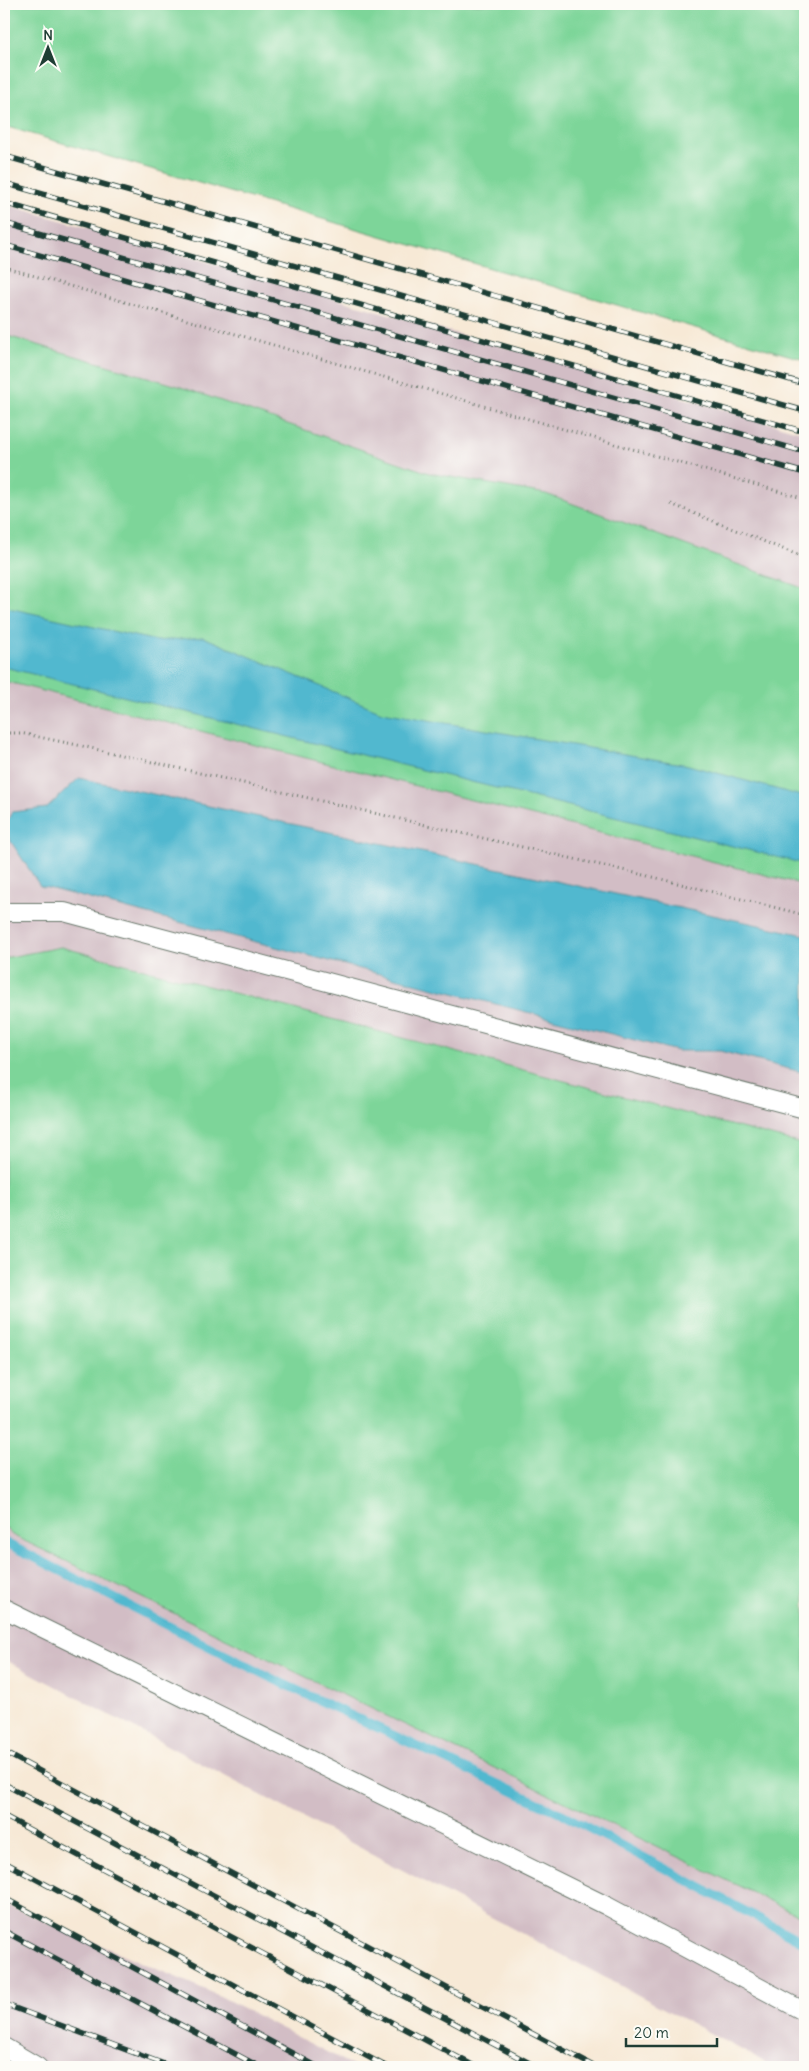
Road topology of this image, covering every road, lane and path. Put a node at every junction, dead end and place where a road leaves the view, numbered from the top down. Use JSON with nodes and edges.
{"nodes":[{"id":1,"x":4,"y":267,"type":"edge"},
{"id":2,"x":805,"y":499,"type":"edge"},
{"id":3,"x":671,"y":504,"type":"dead end"},
{"id":4,"x":805,"y":558,"type":"edge"},
{"id":5,"x":4,"y":733,"type":"edge"},
{"id":6,"x":4,"y":912,"type":"edge"},
{"id":7,"x":805,"y":915,"type":"edge"},
{"id":8,"x":805,"y":1109,"type":"edge"},
{"id":9,"x":4,"y":1610,"type":"edge"},
{"id":10,"x":805,"y":2012,"type":"edge"},
{"id":11,"x":4,"y":2047,"type":"edge"},
{"id":12,"x":38,"y":2067,"type":"edge"}],
"edges":[{"from":1,"to":2,"type":"path"},
{"from":3,"to":4,"type":"path"},
{"from":5,"to":7,"type":"path"},
{"from":6,"to":8,"type":"lane"},
{"from":9,"to":10,"type":"lane"},
{"from":11,"to":12,"type":"lane"}]}
